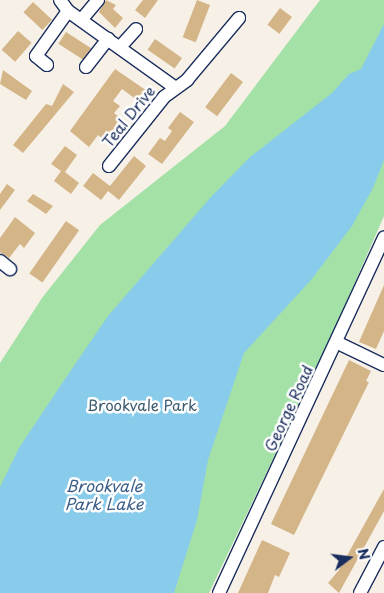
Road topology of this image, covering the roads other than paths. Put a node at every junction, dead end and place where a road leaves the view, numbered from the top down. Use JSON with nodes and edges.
{"nodes":[{"id":1,"x":60,"y":0,"type":"edge"},
{"id":2,"x":98,"y":0,"type":"edge"},
{"id":3,"x":68,"y":11,"type":"junction"},
{"id":4,"x":239,"y":18,"type":"dead end"},
{"id":5,"x":82,"y":19,"type":"junction"},
{"id":6,"x":136,"y":29,"type":"dead end"},
{"id":7,"x":108,"y":39,"type":"junction"},
{"id":8,"x":120,"y":47,"type":"junction"},
{"id":9,"x":47,"y":65,"type":"dead end"},
{"id":10,"x":86,"y":67,"type":"dead end"},
{"id":11,"x":174,"y":87,"type":"junction"},
{"id":12,"x":109,"y":166,"type":"dead end"},
{"id":13,"x":384,"y":237,"type":"edge"},
{"id":14,"x":338,"y":342,"type":"junction"},
{"id":15,"x":384,"y":366,"type":"edge"},
{"id":16,"x":384,"y":547,"type":"edge"},
{"id":17,"x":219,"y":593,"type":"edge"},
{"id":18,"x":360,"y":593,"type":"edge"}],
"edges":[{"from":1,"to":3,"type":"street","name":"Teal Drive"},
{"from":2,"to":5,"type":"street"},
{"from":3,"to":5,"type":"street","name":"Teal Drive"},
{"from":3,"to":9,"type":"street"},
{"from":4,"to":11,"type":"street","name":"Teal Drive"},
{"from":5,"to":7,"type":"street","name":"Teal Drive"},
{"from":6,"to":8,"type":"street"},
{"from":7,"to":8,"type":"street","name":"Teal Drive"},
{"from":7,"to":10,"type":"street"},
{"from":8,"to":11,"type":"street","name":"Teal Drive"},
{"from":11,"to":12,"type":"street","name":"Teal Drive"},
{"from":13,"to":14,"type":"street","name":"George Road"},
{"from":14,"to":15,"type":"street"},
{"from":14,"to":17,"type":"street","name":"George Road"},
{"from":16,"to":18,"type":"street"}]}
